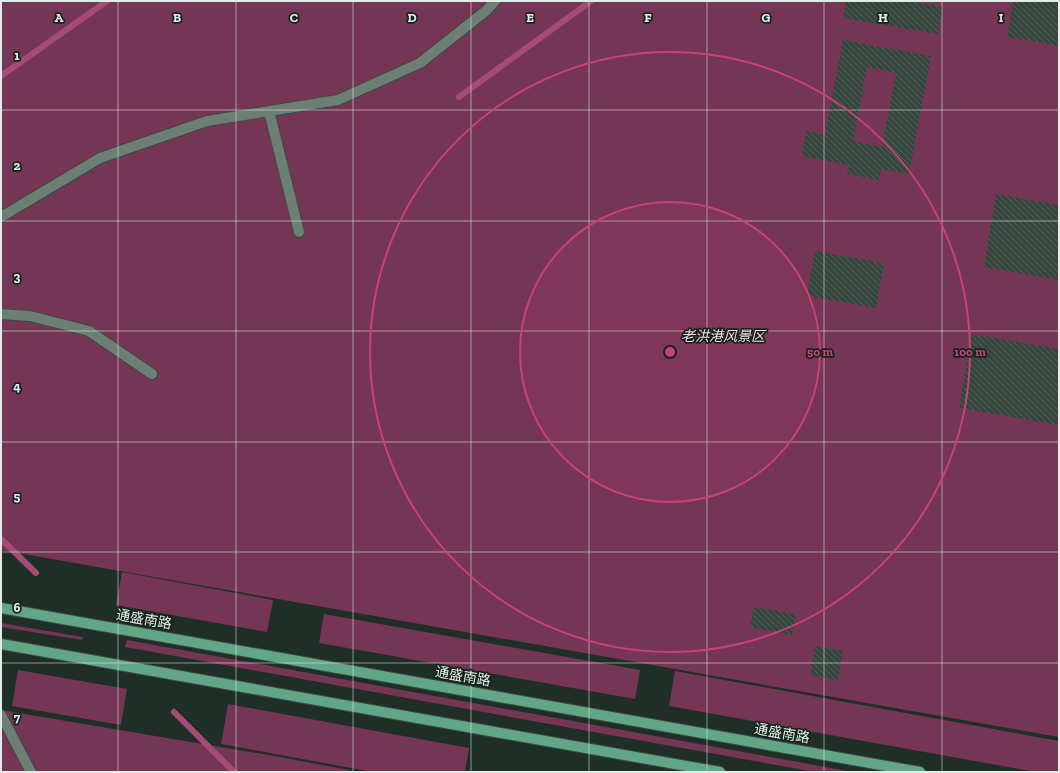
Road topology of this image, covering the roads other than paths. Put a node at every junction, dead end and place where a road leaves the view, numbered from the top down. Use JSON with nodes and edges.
{"nodes":[{"id":1,"x":495,"y":1,"type":"edge"},
{"id":2,"x":269,"y":111,"type":"junction"},
{"id":3,"x":1,"y":217,"type":"edge"},
{"id":4,"x":299,"y":232,"type":"dead end"},
{"id":5,"x":1,"y":314,"type":"edge"},
{"id":6,"x":152,"y":374,"type":"dead end"},
{"id":7,"x":1,"y":608,"type":"edge"},
{"id":8,"x":1,"y":644,"type":"edge"},
{"id":9,"x":1,"y":715,"type":"edge"},
{"id":10,"x":31,"y":772,"type":"edge"},
{"id":11,"x":720,"y":772,"type":"edge"},
{"id":12,"x":920,"y":772,"type":"edge"}],
"edges":[{"from":1,"to":2,"type":"lane"},
{"from":2,"to":3,"type":"lane"},
{"from":2,"to":4,"type":"lane"},
{"from":5,"to":6,"type":"lane"},
{"from":7,"to":12,"type":"main road","name":"通盛南路"},
{"from":8,"to":11,"type":"main road"},
{"from":9,"to":10,"type":"lane"}]}
